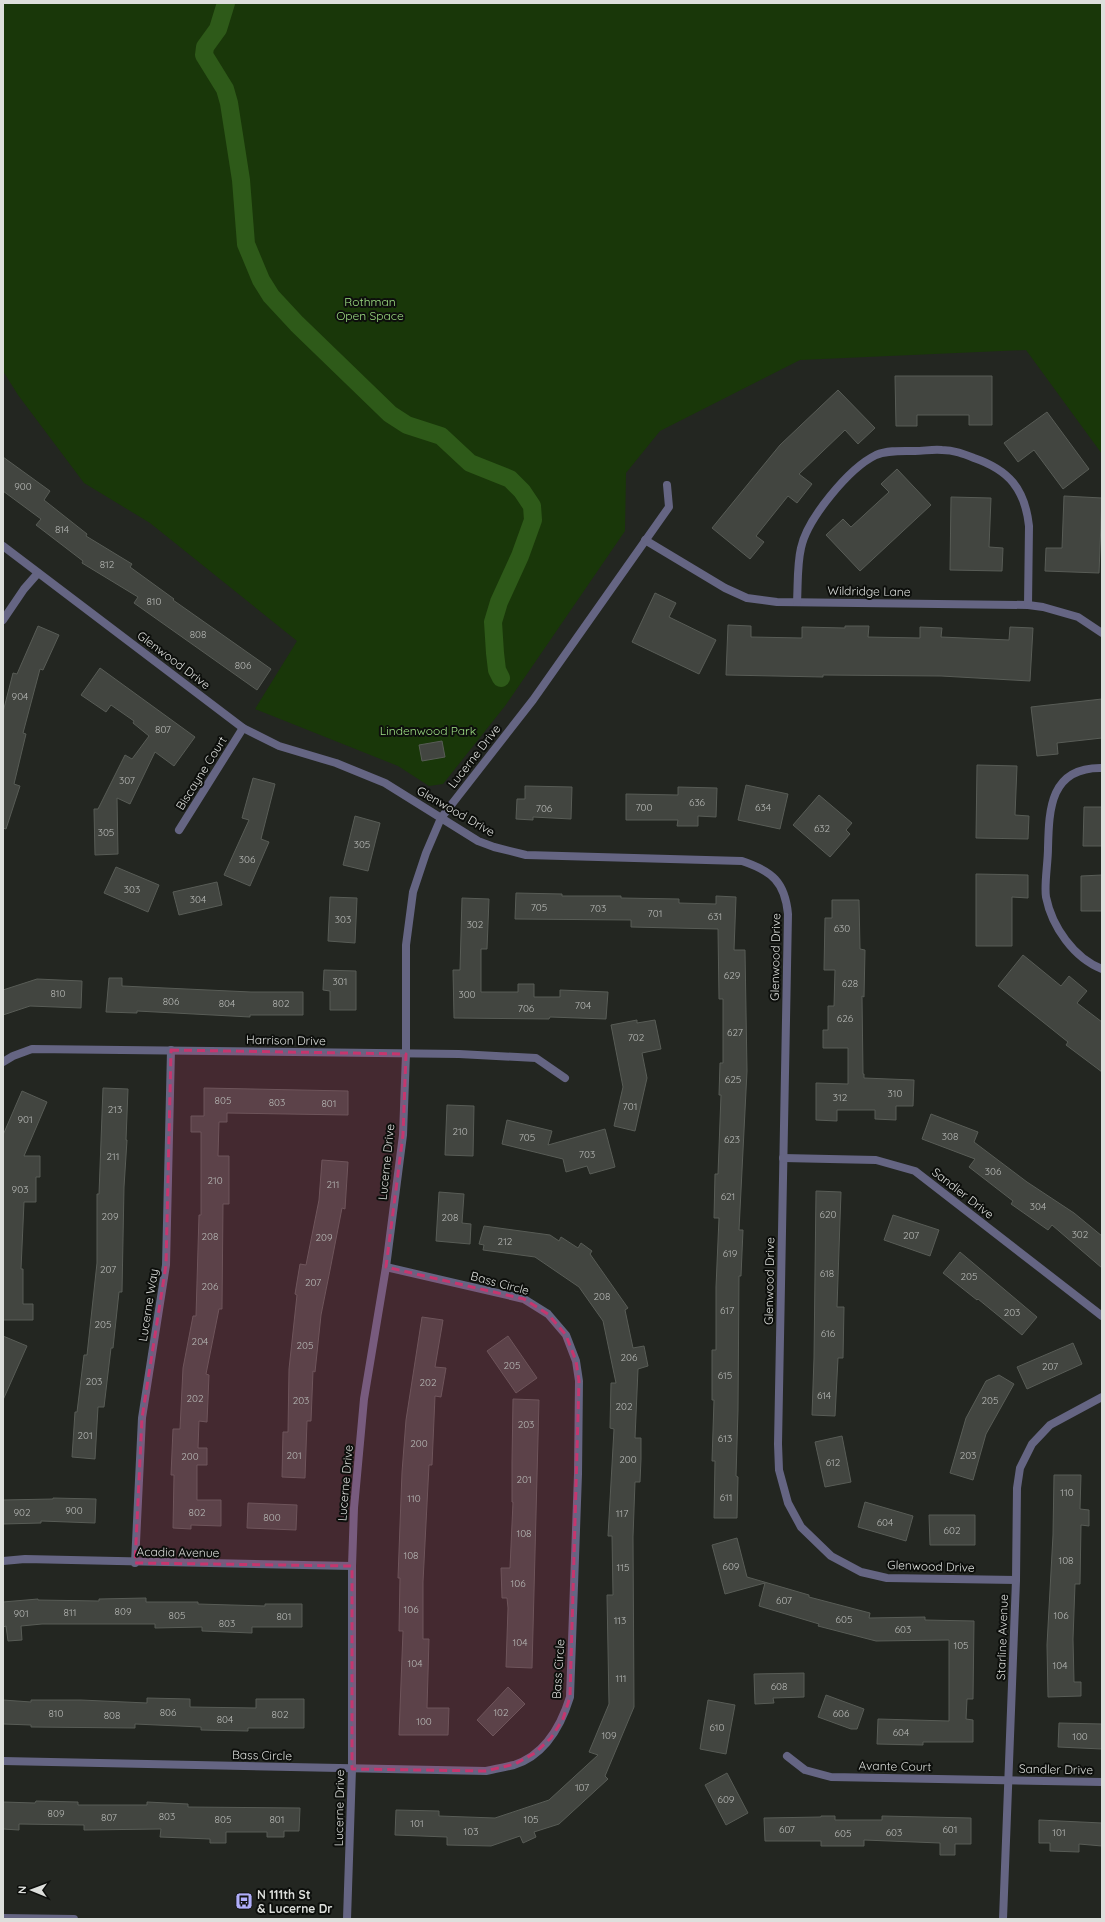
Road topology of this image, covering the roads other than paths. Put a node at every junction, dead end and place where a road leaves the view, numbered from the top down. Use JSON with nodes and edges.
{"nodes":[{"id":1,"x":667,"y":485,"type":"dead end"},
{"id":2,"x":644,"y":540,"type":"junction"},
{"id":3,"x":3,"y":546,"type":"edge"},
{"id":4,"x":38,"y":573,"type":"junction"},
{"id":5,"x":797,"y":602,"type":"junction"},
{"id":6,"x":1028,"y":605,"type":"junction"},
{"id":7,"x":3,"y":620,"type":"edge"},
{"id":8,"x":1102,"y":633,"type":"edge"},
{"id":9,"x":242,"y":728,"type":"junction"},
{"id":10,"x":1102,"y":768,"type":"edge"},
{"id":11,"x":442,"y":818,"type":"junction"},
{"id":12,"x":179,"y":830,"type":"dead end"},
{"id":13,"x":1102,"y":969,"type":"edge"},
{"id":14,"x":171,"y":1050,"type":"junction"},
{"id":15,"x":406,"y":1054,"type":"junction"},
{"id":16,"x":3,"y":1062,"type":"edge"},
{"id":17,"x":565,"y":1078,"type":"dead end"},
{"id":18,"x":783,"y":1158,"type":"junction"},
{"id":19,"x":386,"y":1267,"type":"junction"},
{"id":20,"x":1102,"y":1316,"type":"edge"},
{"id":21,"x":1102,"y":1397,"type":"edge"},
{"id":22,"x":3,"y":1561,"type":"edge"},
{"id":23,"x":135,"y":1563,"type":"junction"},
{"id":24,"x":352,"y":1566,"type":"junction"},
{"id":25,"x":1016,"y":1580,"type":"junction"},
{"id":26,"x":787,"y":1756,"type":"dead end"},
{"id":27,"x":3,"y":1761,"type":"edge"},
{"id":28,"x":352,"y":1769,"type":"junction"},
{"id":29,"x":1009,"y":1780,"type":"junction"},
{"id":30,"x":1102,"y":1782,"type":"edge"},
{"id":31,"x":3,"y":1918,"type":"edge"},
{"id":32,"x":74,"y":1919,"type":"edge"},
{"id":33,"x":347,"y":1919,"type":"edge"},
{"id":34,"x":1003,"y":1919,"type":"edge"}],
"edges":[{"from":1,"to":2,"type":"street","name":"Lucerne Drive"},
{"from":2,"to":5,"type":"street","name":"Wildridge Lane"},
{"from":2,"to":11,"type":"street","name":"Lucerne Drive"},
{"from":3,"to":4,"type":"street","name":"Glenwood Drive"},
{"from":4,"to":7,"type":"street"},
{"from":4,"to":9,"type":"street","name":"Glenwood Drive"},
{"from":5,"to":6,"type":"street","name":"Wildridge Lane"},
{"from":5,"to":6,"type":"street"},
{"from":6,"to":8,"type":"street","name":"Wildridge Lane"},
{"from":9,"to":11,"type":"street","name":"Glenwood Drive"},
{"from":9,"to":12,"type":"street","name":"Biscayne Court"},
{"from":10,"to":13,"type":"street"},
{"from":11,"to":15,"type":"street","name":"Lucerne Drive"},
{"from":11,"to":18,"type":"street","name":"Glenwood Drive"},
{"from":14,"to":15,"type":"street","name":"Harrison Drive"},
{"from":14,"to":16,"type":"street","name":"Harrison Drive"},
{"from":14,"to":23,"type":"street","name":"Lucerne Way"},
{"from":15,"to":17,"type":"street","name":"Harrison Drive"},
{"from":15,"to":19,"type":"street","name":"Lucerne Drive"},
{"from":18,"to":20,"type":"street","name":"Sandler Drive"},
{"from":18,"to":25,"type":"street","name":"Glenwood Drive"},
{"from":19,"to":24,"type":"street","name":"Lucerne Drive"},
{"from":19,"to":28,"type":"street","name":"Bass Circle"},
{"from":21,"to":25,"type":"street","name":"Starline Avenue"},
{"from":22,"to":23,"type":"street","name":"Acadia Avenue"},
{"from":23,"to":24,"type":"street","name":"Acadia Avenue"},
{"from":24,"to":28,"type":"street","name":"Lucerne Drive"},
{"from":25,"to":29,"type":"street","name":"Starline Avenue"},
{"from":26,"to":29,"type":"street","name":"Avante Court"},
{"from":27,"to":28,"type":"street","name":"Bass Circle"},
{"from":28,"to":33,"type":"street","name":"Lucerne Drive"},
{"from":29,"to":30,"type":"street","name":"Sandler Drive"},
{"from":29,"to":34,"type":"street","name":"Starline Avenue"},
{"from":31,"to":32,"type":"street"}]}
